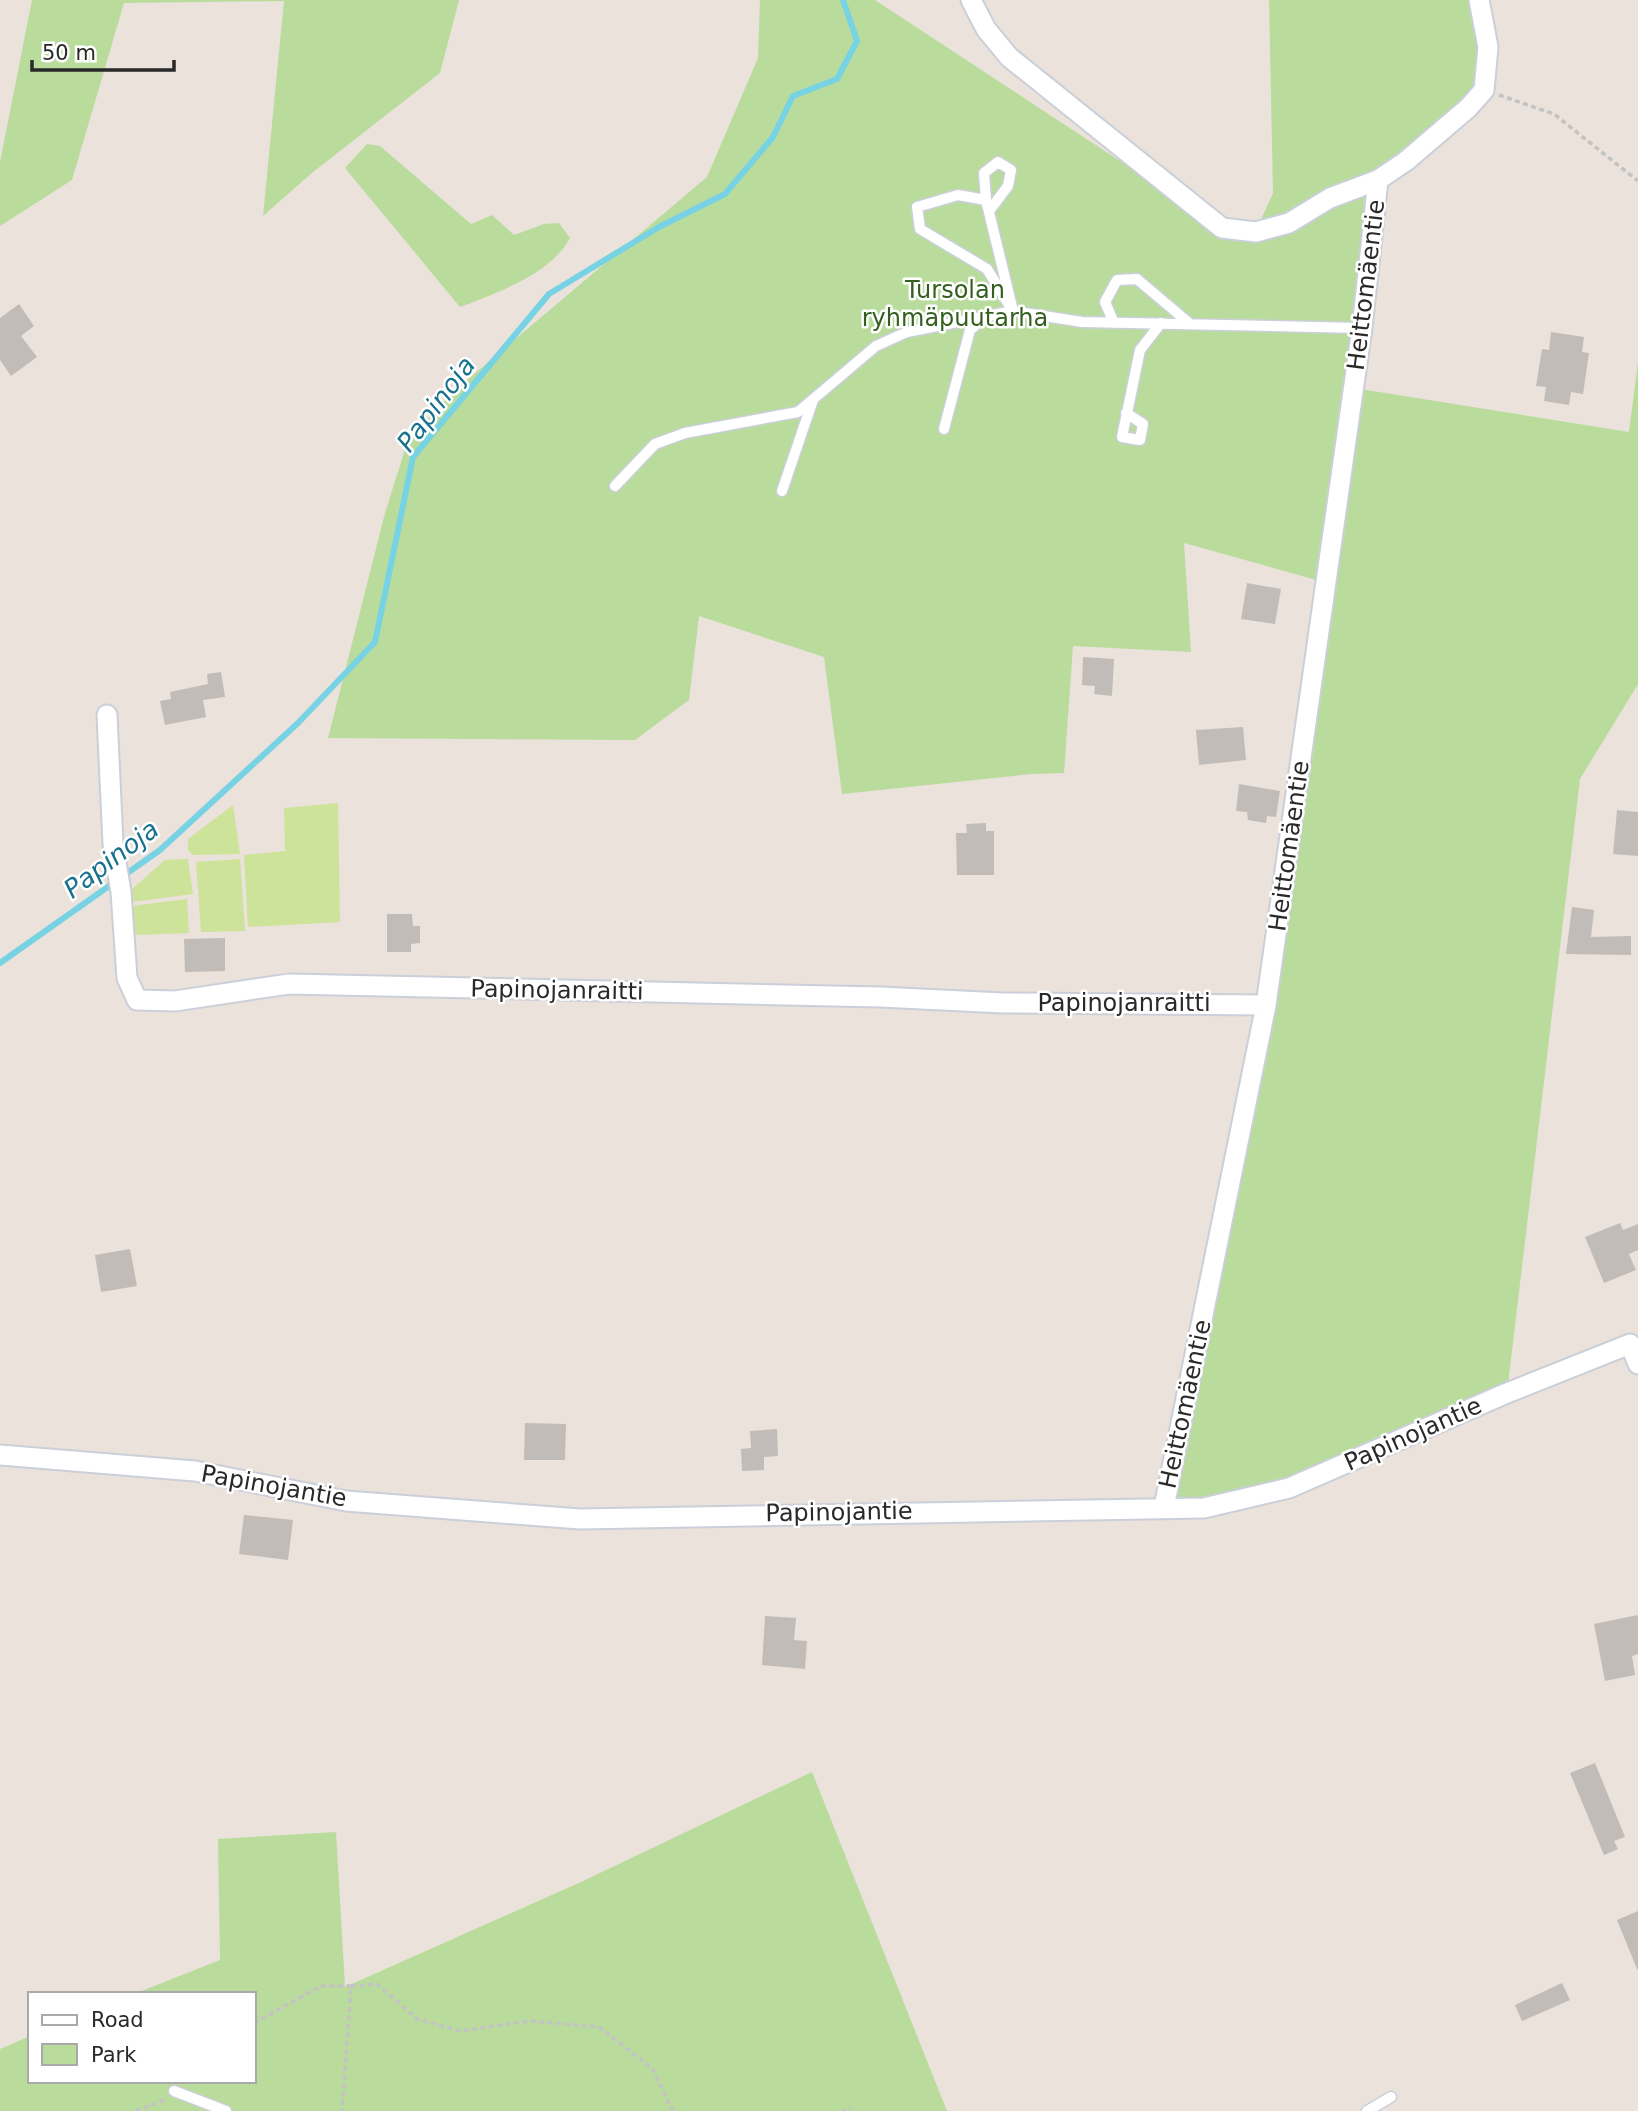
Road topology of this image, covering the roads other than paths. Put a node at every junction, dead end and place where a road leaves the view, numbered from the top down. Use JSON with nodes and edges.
{"nodes":[{"id":1,"x":971,"y":0,"type":"edge"},
{"id":2,"x":1479,"y":0,"type":"edge"},
{"id":3,"x":1378,"y":180,"type":"junction"},
{"id":4,"x":986,"y":200,"type":"junction"},
{"id":5,"x":989,"y":211,"type":"junction"},
{"id":6,"x":1013,"y":312,"type":"junction"},
{"id":7,"x":986,"y":317,"type":"junction"},
{"id":8,"x":1114,"y":323,"type":"junction"},
{"id":9,"x":1161,"y":323,"type":"junction"},
{"id":10,"x":1190,"y":324,"type":"junction"},
{"id":11,"x":1362,"y":328,"type":"junction"},
{"id":12,"x":814,"y":399,"type":"junction"},
{"id":13,"x":1126,"y":413,"type":"dead end"},
{"id":14,"x":944,"y":429,"type":"dead end"},
{"id":15,"x":615,"y":486,"type":"dead end"},
{"id":16,"x":782,"y":491,"type":"dead end"},
{"id":17,"x":107,"y":715,"type":"dead end"},
{"id":18,"x":1266,"y":1004,"type":"junction"},
{"id":19,"x":1634,"y":1342,"type":"edge"},
{"id":20,"x":1638,"y":1364,"type":"edge"},
{"id":21,"x":0,"y":1455,"type":"edge"},
{"id":22,"x":1164,"y":1507,"type":"junction"},
{"id":23,"x":174,"y":2091,"type":"dead end"},
{"id":24,"x":1391,"y":2097,"type":"dead end"},
{"id":25,"x":226,"y":2111,"type":"edge"},
{"id":26,"x":1367,"y":2111,"type":"edge"}],
"edges":[{"from":1,"to":3,"type":"street","name":"Heittomäentie"},
{"from":2,"to":3,"type":"street","name":"Heittomäentie"},
{"from":3,"to":11,"type":"street","name":"Heittomäentie"},
{"from":4,"to":5,"type":"lane"},
{"from":4,"to":5,"type":"lane"},
{"from":4,"to":6,"type":"lane"},
{"from":5,"to":6,"type":"lane"},
{"from":6,"to":7,"type":"lane"},
{"from":6,"to":8,"type":"lane"},
{"from":7,"to":12,"type":"lane"},
{"from":7,"to":14,"type":"lane"},
{"from":8,"to":9,"type":"lane"},
{"from":8,"to":10,"type":"lane"},
{"from":9,"to":10,"type":"lane"},
{"from":9,"to":13,"type":"lane"},
{"from":10,"to":11,"type":"lane"},
{"from":11,"to":18,"type":"street","name":"Heittomäentie"},
{"from":12,"to":15,"type":"lane"},
{"from":12,"to":16,"type":"lane"},
{"from":17,"to":18,"type":"street","name":"Papinojanraitti"},
{"from":18,"to":22,"type":"street","name":"Heittomäentie"},
{"from":19,"to":20,"type":"street","name":"Papinojantie"},
{"from":19,"to":22,"type":"street","name":"Papinojantie"},
{"from":21,"to":22,"type":"street","name":"Papinojantie"},
{"from":23,"to":25,"type":"lane"},
{"from":24,"to":26,"type":"lane"}]}
